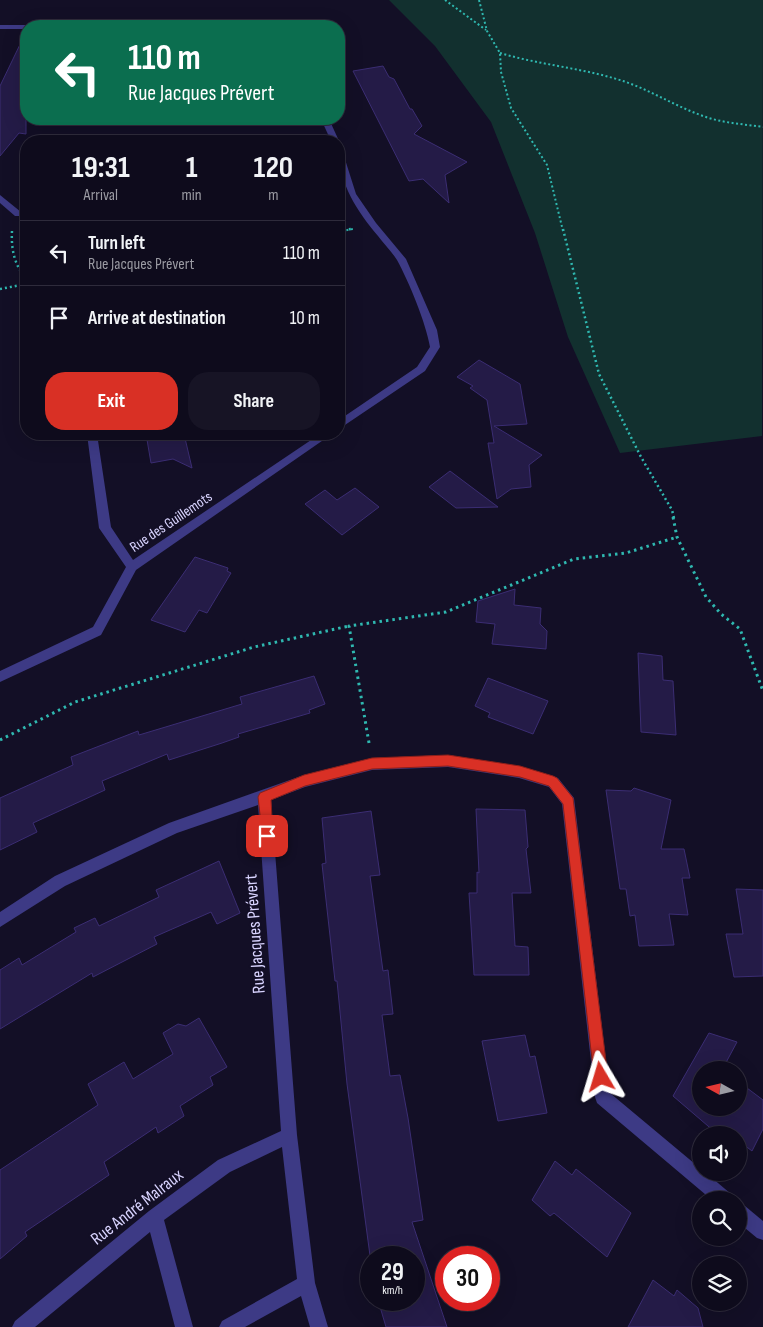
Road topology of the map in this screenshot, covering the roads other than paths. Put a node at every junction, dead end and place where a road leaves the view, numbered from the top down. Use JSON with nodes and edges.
{"nodes":[{"id":1,"x":0,"y":27,"type":"edge"},
{"id":2,"x":20,"y":27,"type":"edge"},
{"id":3,"x":345,"y":172,"type":"edge"},
{"id":4,"x":0,"y":198,"type":"edge"},
{"id":5,"x":18,"y":214,"type":"road end"},
{"id":6,"x":345,"y":421,"type":"edge"},
{"id":7,"x":93,"y":440,"type":"edge"},
{"id":8,"x":318,"y":440,"type":"edge"},
{"id":9,"x":132,"y":567,"type":"junction"},
{"id":10,"x":0,"y":677,"type":"edge"},
{"id":11,"x":264,"y":797,"type":"junction"},
{"id":12,"x":0,"y":920,"type":"edge"},
{"id":13,"x":289,"y":1135,"type":"junction"},
{"id":14,"x":714,"y":1191,"type":"edge"},
{"id":15,"x":155,"y":1216,"type":"junction"},
{"id":16,"x":747,"y":1219,"type":"edge"},
{"id":17,"x":763,"y":1232,"type":"edge"},
{"id":18,"x":306,"y":1284,"type":"junction"},
{"id":19,"x":21,"y":1327,"type":"edge"},
{"id":20,"x":184,"y":1327,"type":"edge"},
{"id":21,"x":228,"y":1327,"type":"edge"},
{"id":22,"x":319,"y":1327,"type":"edge"}],
"edges":[{"from":1,"to":2,"type":"street"},
{"from":3,"to":6,"type":"street"},
{"from":4,"to":5,"type":"street"},
{"from":7,"to":9,"type":"street"},
{"from":8,"to":9,"type":"street","name":"Rue des Guillemots"},
{"from":9,"to":10,"type":"street","name":"Rue des Guillemots"},
{"from":11,"to":12,"type":"street"},
{"from":11,"to":13,"type":"street","name":"Rue Jacques Prévert"},
{"from":11,"to":14,"type":"street"},
{"from":13,"to":15,"type":"street","name":"Rue André Malraux"},
{"from":13,"to":18,"type":"street","name":"Rue Jacques Prévert"},
{"from":15,"to":19,"type":"street","name":"Rue André Malraux"},
{"from":15,"to":20,"type":"street"},
{"from":16,"to":17,"type":"street"},
{"from":18,"to":21,"type":"street"},
{"from":18,"to":22,"type":"street","name":"Rue Jacques Prévert"}]}
